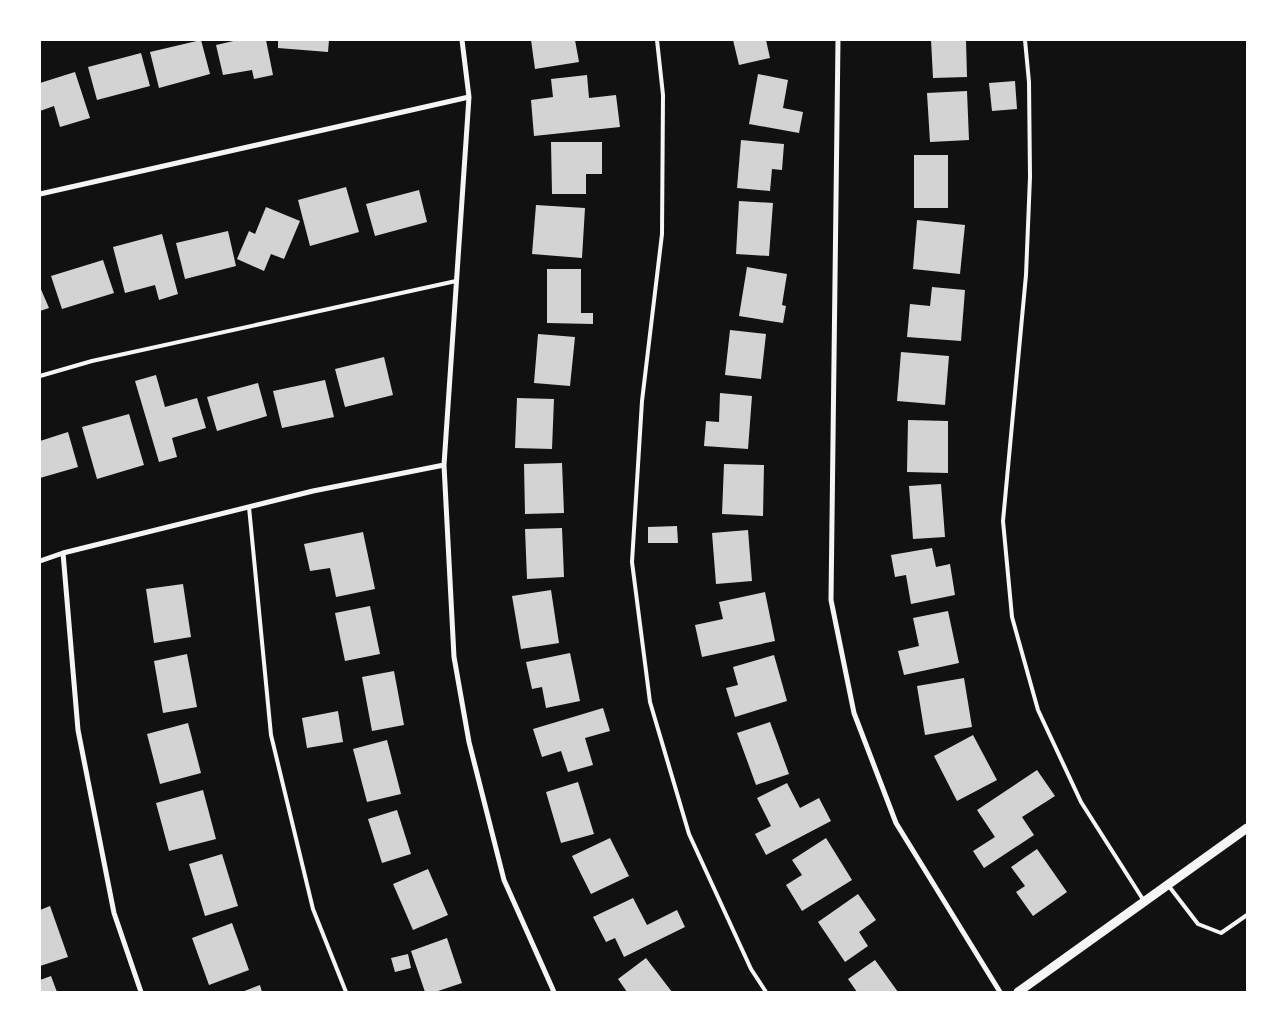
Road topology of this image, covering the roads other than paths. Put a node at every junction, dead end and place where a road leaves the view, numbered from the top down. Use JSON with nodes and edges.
{"nodes":[{"id":1,"x":462,"y":40,"type":"edge"},
{"id":2,"x":657,"y":40,"type":"edge"},
{"id":3,"x":838,"y":40,"type":"edge"},
{"id":4,"x":1025,"y":40,"type":"edge"},
{"id":5,"x":469,"y":97,"type":"junction"},
{"id":6,"x":40,"y":194,"type":"edge"},
{"id":7,"x":456,"y":281,"type":"junction"},
{"id":8,"x":40,"y":376,"type":"edge"},
{"id":9,"x":444,"y":465,"type":"junction"},
{"id":10,"x":250,"y":507,"type":"junction"},
{"id":11,"x":63,"y":553,"type":"junction"},
{"id":12,"x":40,"y":561,"type":"edge"},
{"id":13,"x":1247,"y":828,"type":"edge"},
{"id":14,"x":1168,"y":884,"type":"junction"},
{"id":15,"x":1144,"y":901,"type":"junction"},
{"id":16,"x":1247,"y":915,"type":"edge"},
{"id":17,"x":141,"y":992,"type":"edge"},
{"id":18,"x":346,"y":992,"type":"edge"},
{"id":19,"x":554,"y":992,"type":"edge"},
{"id":20,"x":766,"y":992,"type":"edge"},
{"id":21,"x":1000,"y":992,"type":"edge"},
{"id":22,"x":1018,"y":992,"type":"edge"}],
"edges":[{"from":1,"to":5,"type":"street"},
{"from":2,"to":20,"type":"lane"},
{"from":3,"to":21,"type":"street"},
{"from":4,"to":15,"type":"lane"},
{"from":5,"to":6,"type":"street"},
{"from":5,"to":7,"type":"street"},
{"from":7,"to":8,"type":"lane"},
{"from":7,"to":9,"type":"street"},
{"from":9,"to":10,"type":"street"},
{"from":9,"to":19,"type":"street"},
{"from":10,"to":11,"type":"street"},
{"from":10,"to":18,"type":"lane"},
{"from":11,"to":12,"type":"street"},
{"from":11,"to":17,"type":"street"},
{"from":13,"to":14,"type":"street"},
{"from":14,"to":15,"type":"street"},
{"from":14,"to":16,"type":"lane"},
{"from":15,"to":22,"type":"street"}]}
